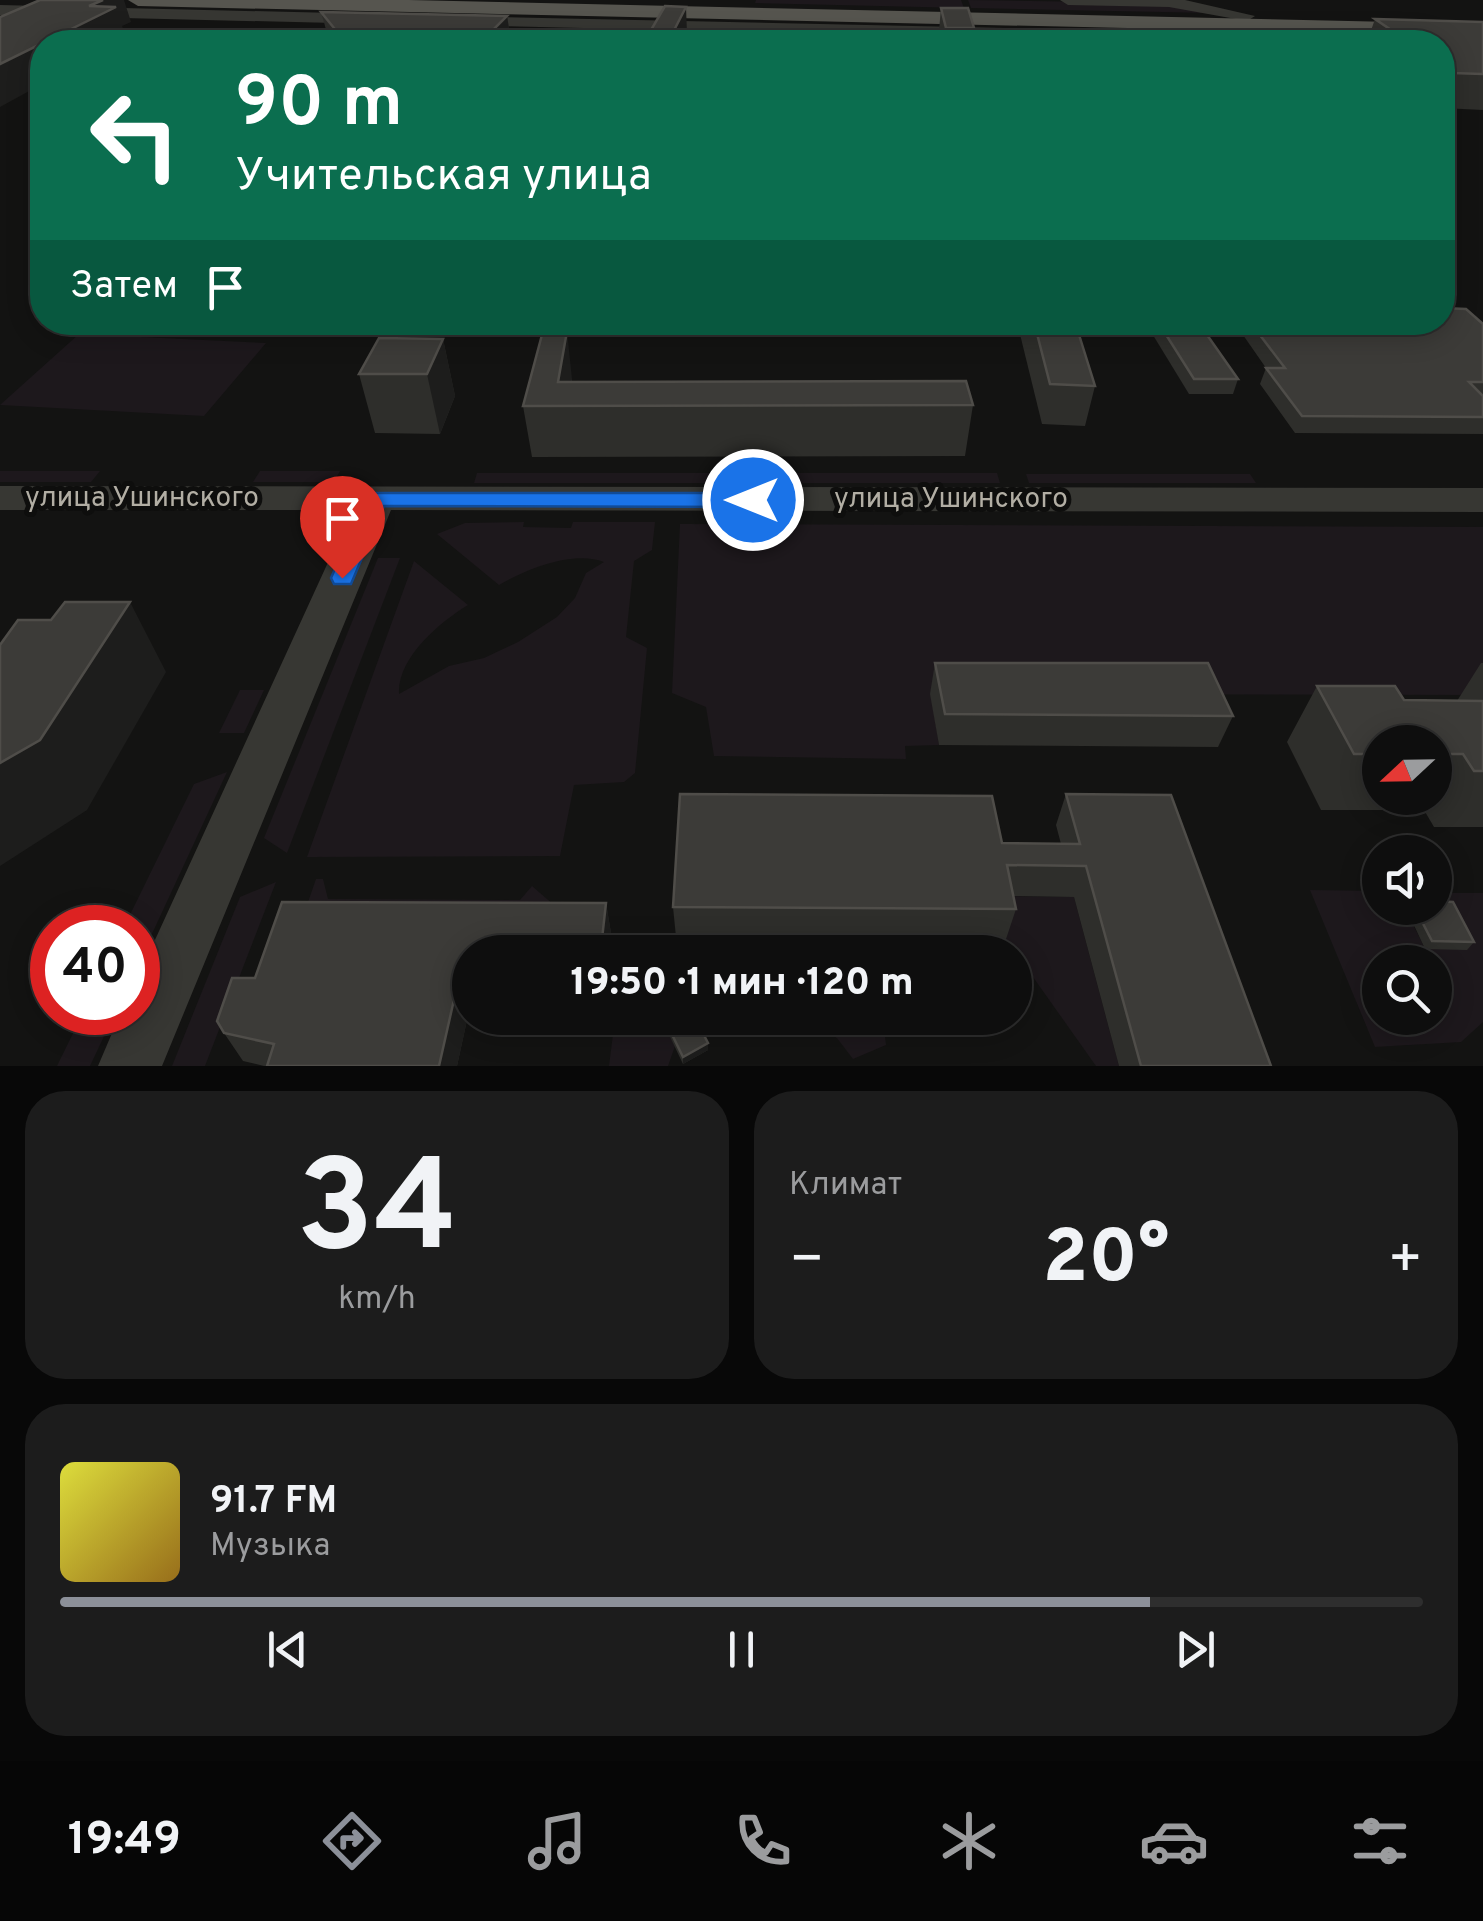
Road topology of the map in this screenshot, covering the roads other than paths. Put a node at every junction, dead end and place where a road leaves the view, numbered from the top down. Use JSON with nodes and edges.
{"nodes":[{"id":1,"x":138,"y":0,"type":"edge"},
{"id":2,"x":455,"y":0,"type":"edge"},
{"id":3,"x":1068,"y":0,"type":"edge"},
{"id":4,"x":0,"y":10,"type":"edge"},
{"id":5,"x":1256,"y":20,"type":"junction"},
{"id":6,"x":1474,"y":24,"type":"edge"},
{"id":7,"x":851,"y":30,"type":"edge"},
{"id":8,"x":1220,"y":30,"type":"edge"},
{"id":9,"x":0,"y":498,"type":"edge"},
{"id":10,"x":376,"y":500,"type":"junction"},
{"id":11,"x":1483,"y":500,"type":"edge"},
{"id":12,"x":130,"y":1066,"type":"edge"}],
"edges":[{"from":1,"to":5,"type":"main road"},
{"from":2,"to":5,"type":"main road"},
{"from":3,"to":5,"type":"street"},
{"from":4,"to":7,"type":"street"},
{"from":5,"to":6,"type":"main road"},
{"from":5,"to":8,"type":"street"},
{"from":9,"to":10,"type":"street","name":"улица Ушинского"},
{"from":10,"to":11,"type":"street","name":"улица Ушинского"},
{"from":10,"to":12,"type":"street"}]}
